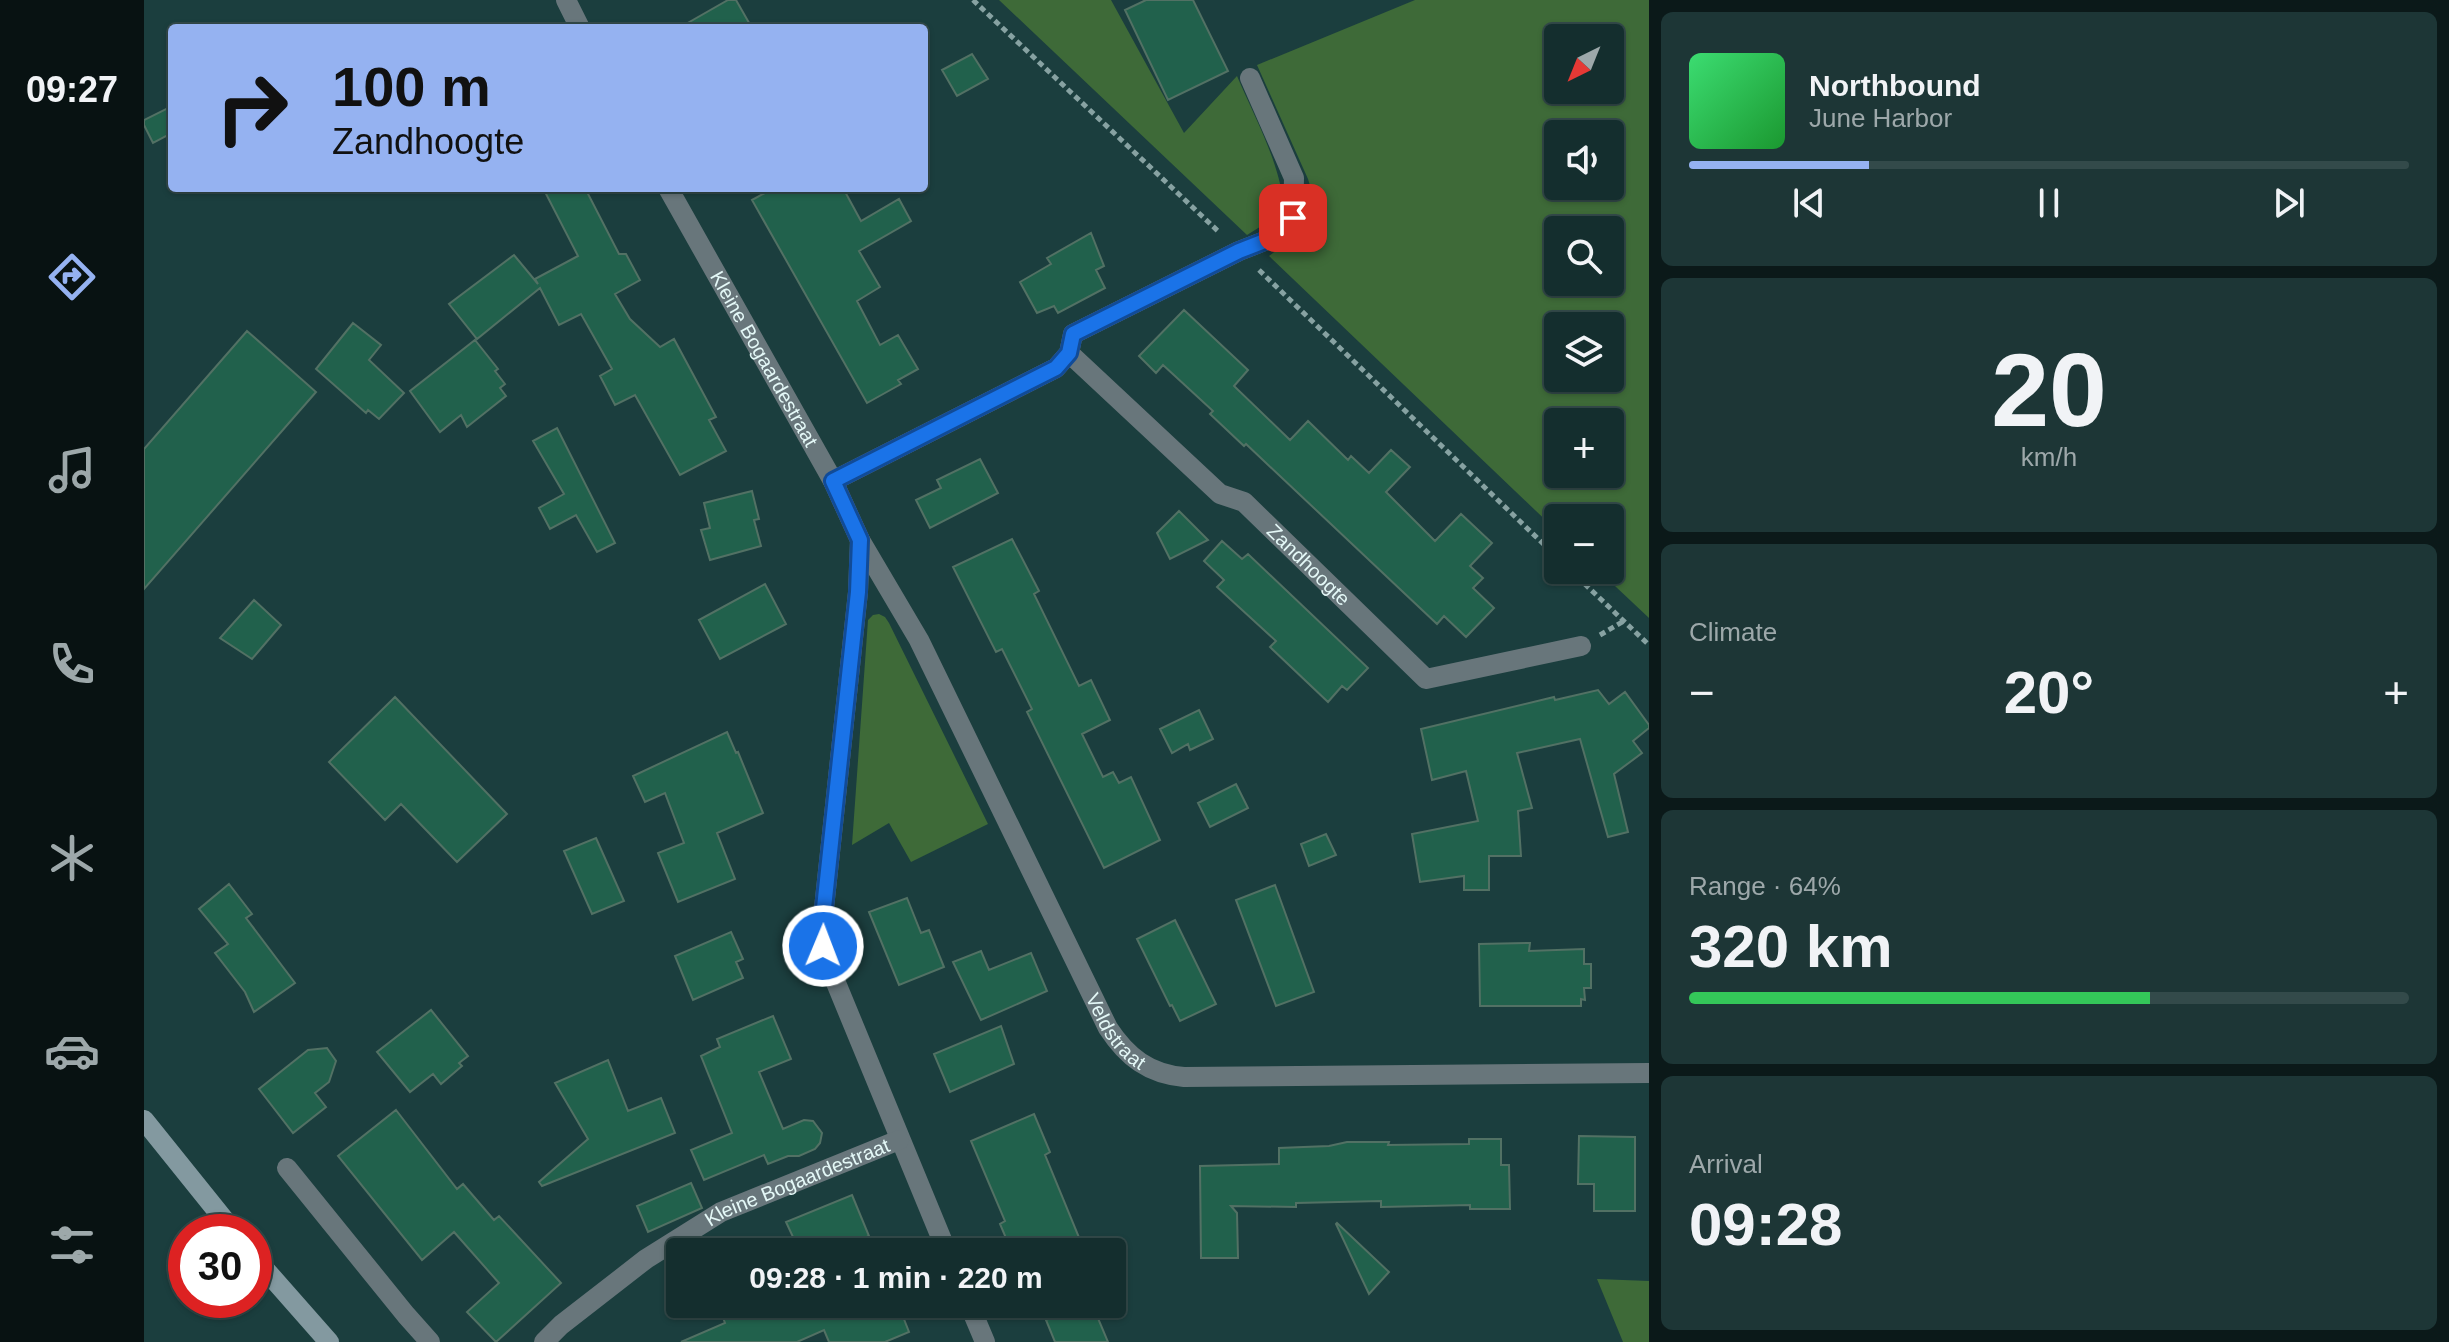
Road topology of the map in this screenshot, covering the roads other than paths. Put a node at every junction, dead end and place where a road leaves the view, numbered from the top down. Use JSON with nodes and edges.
{"nodes":[{"id":1,"x":566,"y":0,"type":"edge"},
{"id":2,"x":578,"y":24,"type":"edge"},
{"id":3,"x":1250,"y":78,"type":"dead end"},
{"id":4,"x":670,"y":192,"type":"edge"},
{"id":5,"x":1069,"y":353,"type":"junction"},
{"id":6,"x":833,"y":481,"type":"junction"},
{"id":7,"x":860,"y":540,"type":"junction"},
{"id":8,"x":1581,"y":646,"type":"dead end"},
{"id":9,"x":1649,"y":1073,"type":"edge"},
{"id":10,"x":144,"y":1120,"type":"edge"},
{"id":11,"x":899,"y":1140,"type":"junction"},
{"id":12,"x":287,"y":1168,"type":"dead end"},
{"id":13,"x":220,"y":1214,"type":"edge"},
{"id":14,"x":941,"y":1238,"type":"edge"},
{"id":15,"x":272,"y":1277,"type":"edge"},
{"id":16,"x":975,"y":1318,"type":"edge"},
{"id":17,"x":329,"y":1342,"type":"edge"},
{"id":18,"x":430,"y":1342,"type":"edge"},
{"id":19,"x":544,"y":1342,"type":"edge"},
{"id":20,"x":985,"y":1342,"type":"edge"}],
"edges":[{"from":1,"to":2,"type":"street"},
{"from":3,"to":5,"type":"street"},
{"from":4,"to":6,"type":"street","name":"Kleine Bogaardestraat"},
{"from":5,"to":6,"type":"street"},
{"from":5,"to":8,"type":"street","name":"Zandhoogte"},
{"from":6,"to":7,"type":"street","name":"Kleine Bogaardestraat"},
{"from":7,"to":9,"type":"street","name":"Veldstraat"},
{"from":7,"to":11,"type":"street","name":"Kleine Bogaardestraat"},
{"from":10,"to":13,"type":"main road"},
{"from":11,"to":14,"type":"street","name":"Kleine Bogaardestraat"},
{"from":11,"to":19,"type":"street","name":"Kleine Bogaardestraat"},
{"from":12,"to":18,"type":"street"},
{"from":15,"to":17,"type":"main road"},
{"from":16,"to":20,"type":"street"}]}
